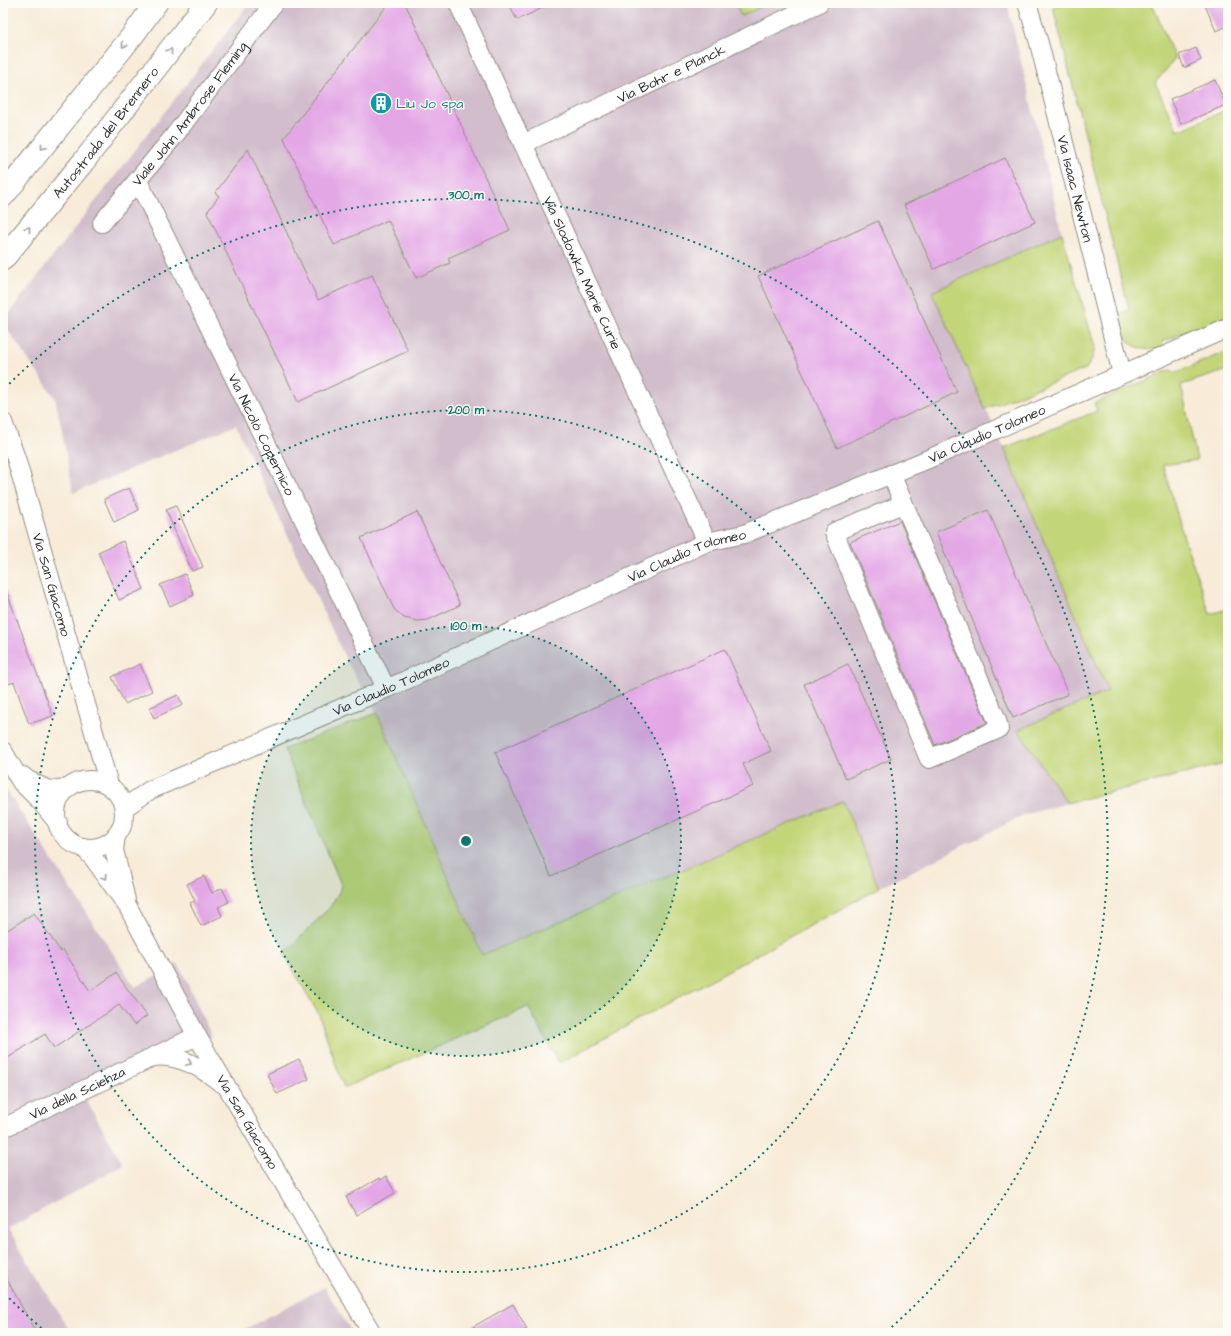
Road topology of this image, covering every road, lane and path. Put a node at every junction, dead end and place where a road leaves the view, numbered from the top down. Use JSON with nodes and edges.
{"nodes":[{"id":1,"x":156,"y":3,"type":"edge"},
{"id":2,"x":206,"y":3,"type":"edge"},
{"id":3,"x":274,"y":3,"type":"edge"},
{"id":4,"x":458,"y":3,"type":"edge"},
{"id":5,"x":819,"y":3,"type":"edge"},
{"id":6,"x":1027,"y":3,"type":"edge"},
{"id":7,"x":523,"y":144,"type":"junction"},
{"id":8,"x":138,"y":181,"type":"junction"},
{"id":9,"x":3,"y":196,"type":"edge"},
{"id":10,"x":102,"y":223,"type":"dead end"},
{"id":11,"x":3,"y":259,"type":"edge"},
{"id":12,"x":1228,"y":328,"type":"edge"},
{"id":13,"x":1122,"y":374,"type":"junction"},
{"id":14,"x":3,"y":422,"type":"edge"},
{"id":15,"x":891,"y":474,"type":"junction"},
{"id":16,"x":903,"y":504,"type":"junction"},
{"id":17,"x":707,"y":542,"type":"junction"},
{"id":18,"x":386,"y":688,"type":"junction"},
{"id":19,"x":99,"y":749,"type":"junction"},
{"id":20,"x":3,"y":750,"type":"edge"},
{"id":21,"x":12,"y":766,"type":"junction"},
{"id":22,"x":75,"y":784,"type":"junction"},
{"id":23,"x":111,"y":787,"type":"junction"},
{"id":24,"x":150,"y":790,"type":"junction"},
{"id":25,"x":124,"y":808,"type":"junction"},
{"id":26,"x":58,"y":822,"type":"junction"},
{"id":27,"x":116,"y":836,"type":"junction"},
{"id":28,"x":83,"y":847,"type":"junction"},
{"id":29,"x":128,"y":907,"type":"junction"},
{"id":30,"x":197,"y":1036,"type":"junction"},
{"id":31,"x":151,"y":1058,"type":"junction"},
{"id":32,"x":229,"y":1089,"type":"junction"},
{"id":33,"x":3,"y":1128,"type":"edge"},
{"id":34,"x":372,"y":1333,"type":"edge"}],
"edges":[{"from":1,"to":9,"type":"highway","one_way":true},
{"from":11,"to":2,"type":"highway","name":"Autostrada del Brennero","one_way":true},
{"from":3,"to":8,"type":"street","name":"Viale John Ambrose Fleming"},
{"from":4,"to":7,"type":"street","name":"Via Slodowka Marie Curie"},
{"from":5,"to":7,"type":"street","name":"Via Bohr e Planck"},
{"from":6,"to":13,"type":"street","name":"Via Isaac Newton"},
{"from":7,"to":17,"type":"street","name":"Via Slodowka Marie Curie"},
{"from":8,"to":10,"type":"street","name":"Viale John Ambrose Fleming"},
{"from":8,"to":18,"type":"street","name":"Via Nicolò Copernico"},
{"from":12,"to":13,"type":"street","name":"Via Claudio Tolomeo"},
{"from":13,"to":15,"type":"street","name":"Via Claudio Tolomeo"},
{"from":14,"to":19,"type":"street","name":"Via San Giacomo"},
{"from":15,"to":16,"type":"street"},
{"from":15,"to":17,"type":"street","name":"Via Claudio Tolomeo"},
{"from":16,"to":16,"type":"street"},
{"from":17,"to":18,"type":"street","name":"Via Claudio Tolomeo"},
{"from":18,"to":24,"type":"street","name":"Via Claudio Tolomeo"},
{"from":19,"to":22,"type":"street"},
{"from":19,"to":23,"type":"street","name":"Via San Giacomo"},
{"from":20,"to":21,"type":"street"},
{"from":21,"to":22,"type":"street"},
{"from":21,"to":26,"type":"street"},
{"from":22,"to":23,"type":"street"},
{"from":22,"to":26,"type":"street"},
{"from":23,"to":24,"type":"street","name":"Via Claudio Tolomeo"},
{"from":23,"to":25,"type":"street"},
{"from":24,"to":25,"type":"street","name":"Via Claudio Tolomeo"},
{"from":25,"to":27,"type":"street"},
{"from":26,"to":28,"type":"street"},
{"from":27,"to":28,"type":"street"},
{"from":27,"to":29,"type":"street","name":"Via San Giacomo"},
{"from":28,"to":29,"type":"street","name":"Via San Giacomo","one_way":true},
{"from":29,"to":30,"type":"street","name":"Via San Giacomo"},
{"from":30,"to":31,"type":"street","name":"Via della Scienza"},
{"from":30,"to":32,"type":"street","name":"Via San Giacomo"},
{"from":31,"to":32,"type":"street","name":"Via della Scienza","one_way":true},
{"from":31,"to":33,"type":"street","name":"Via della Scienza"},
{"from":32,"to":34,"type":"street","name":"Via San Giacomo"}]}
